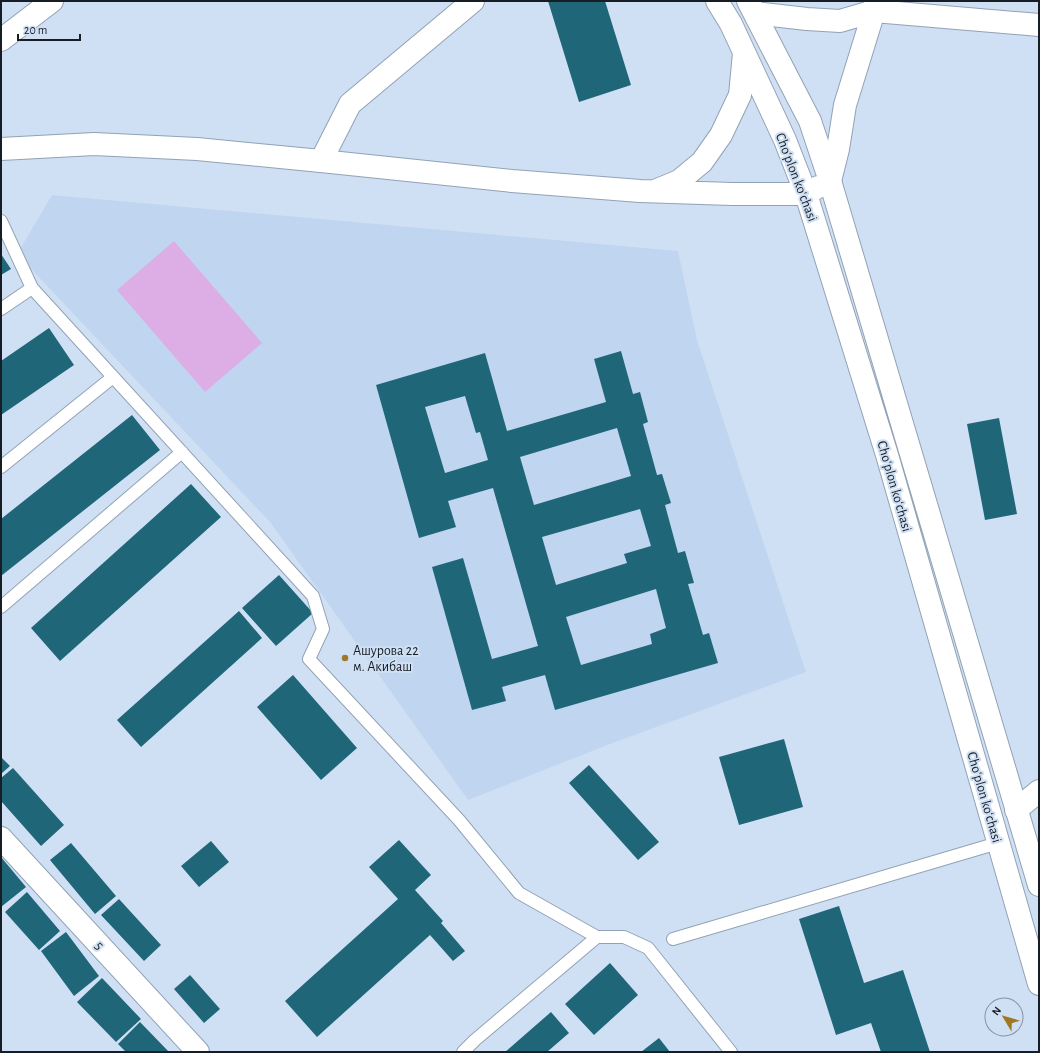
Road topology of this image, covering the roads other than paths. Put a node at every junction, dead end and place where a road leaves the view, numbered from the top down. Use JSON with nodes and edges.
{"nodes":[{"id":1,"x":52,"y":1,"type":"edge"},
{"id":2,"x":473,"y":1,"type":"edge"},
{"id":3,"x":717,"y":1,"type":"edge"},
{"id":4,"x":874,"y":6,"type":"edge"},
{"id":5,"x":751,"y":7,"type":"edge"},
{"id":6,"x":1039,"y":25,"type":"edge"},
{"id":7,"x":1,"y":40,"type":"edge"},
{"id":8,"x":744,"y":53,"type":"junction"},
{"id":9,"x":1,"y":150,"type":"edge"},
{"id":10,"x":321,"y":161,"type":"junction"},
{"id":11,"x":830,"y":181,"type":"junction"},
{"id":12,"x":653,"y":191,"type":"junction"},
{"id":13,"x":806,"y":194,"type":"junction"},
{"id":14,"x":1,"y":221,"type":"edge"},
{"id":15,"x":32,"y":288,"type":"junction"},
{"id":16,"x":1,"y":309,"type":"edge"},
{"id":17,"x":113,"y":377,"type":"junction"},
{"id":18,"x":182,"y":452,"type":"junction"},
{"id":19,"x":1,"y":467,"type":"edge"},
{"id":20,"x":1,"y":607,"type":"edge"},
{"id":21,"x":1039,"y":791,"type":"edge"},
{"id":22,"x":1016,"y":810,"type":"junction"},
{"id":23,"x":1,"y":838,"type":"edge"},
{"id":24,"x":998,"y":843,"type":"junction"},
{"id":25,"x":1039,"y":886,"type":"edge"},
{"id":26,"x":597,"y":937,"type":"junction"},
{"id":27,"x":673,"y":938,"type":"dead end"},
{"id":28,"x":1039,"y":984,"type":"edge"},
{"id":29,"x":198,"y":1052,"type":"edge"},
{"id":30,"x":463,"y":1052,"type":"edge"},
{"id":31,"x":731,"y":1052,"type":"edge"}],
"edges":[{"from":1,"to":7,"type":"main road"},
{"from":2,"to":10,"type":"main road"},
{"from":3,"to":8,"type":"main road","name":"Choʻplon koʻchasi"},
{"from":4,"to":5,"type":"main road"},
{"from":4,"to":6,"type":"main road"},
{"from":4,"to":11,"type":"main road"},
{"from":5,"to":11,"type":"main road","name":"Choʻplon koʻchasi"},
{"from":8,"to":12,"type":"main road"},
{"from":8,"to":13,"type":"main road","name":"Choʻplon koʻchasi"},
{"from":9,"to":10,"type":"main road"},
{"from":10,"to":12,"type":"main road"},
{"from":11,"to":13,"type":"main road"},
{"from":11,"to":22,"type":"main road","name":"Choʻplon koʻchasi"},
{"from":12,"to":13,"type":"main road"},
{"from":13,"to":24,"type":"main road","name":"Choʻplon koʻchasi"},
{"from":14,"to":15,"type":"lane"},
{"from":15,"to":16,"type":"lane"},
{"from":15,"to":17,"type":"lane"},
{"from":17,"to":18,"type":"lane"},
{"from":17,"to":19,"type":"lane"},
{"from":18,"to":20,"type":"lane"},
{"from":18,"to":26,"type":"lane"},
{"from":21,"to":22,"type":"main road"},
{"from":22,"to":25,"type":"main road","name":"Choʻplon koʻchasi"},
{"from":23,"to":29,"type":"main road","name":"5","number":"5"},
{"from":24,"to":27,"type":"lane"},
{"from":24,"to":28,"type":"main road","name":"Choʻplon koʻchasi"},
{"from":26,"to":30,"type":"lane"},
{"from":26,"to":31,"type":"lane"}]}
